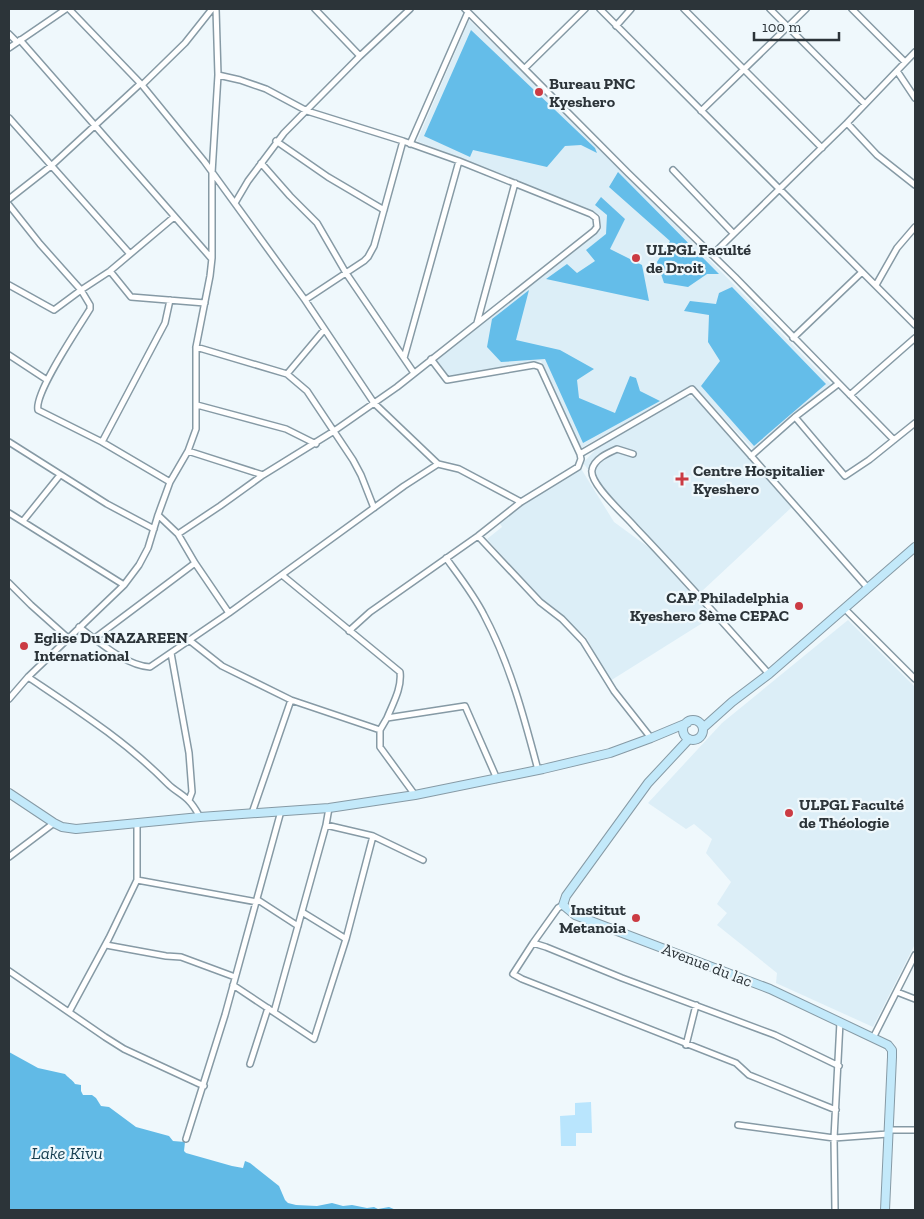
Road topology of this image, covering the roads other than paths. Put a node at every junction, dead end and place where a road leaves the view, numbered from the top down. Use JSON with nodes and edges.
{"nodes":[{"id":1,"x":67,"y":9,"type":"edge"},
{"id":2,"x":212,"y":9,"type":"edge"},
{"id":3,"x":216,"y":9,"type":"edge"},
{"id":4,"x":316,"y":9,"type":"edge"},
{"id":5,"x":409,"y":9,"type":"edge"},
{"id":6,"x":585,"y":9,"type":"edge"},
{"id":7,"x":600,"y":9,"type":"edge"},
{"id":8,"x":631,"y":9,"type":"edge"},
{"id":9,"x":684,"y":9,"type":"edge"},
{"id":10,"x":770,"y":9,"type":"edge"},
{"id":11,"x":806,"y":9,"type":"edge"},
{"id":12,"x":852,"y":9,"type":"edge"},
{"id":13,"x":467,"y":10,"type":"edge"},
{"id":14,"x":616,"y":26,"type":"junction"},
{"id":15,"x":788,"y":26,"type":"junction"},
{"id":16,"x":9,"y":34,"type":"edge"},
{"id":17,"x":18,"y":41,"type":"junction"},
{"id":18,"x":9,"y":48,"type":"edge"},
{"id":19,"x":915,"y":52,"type":"edge"},
{"id":20,"x":360,"y":56,"type":"junction"},
{"id":21,"x":906,"y":62,"type":"junction"},
{"id":22,"x":525,"y":68,"type":"junction"},
{"id":23,"x":744,"y":68,"type":"junction"},
{"id":24,"x":897,"y":71,"type":"junction"},
{"id":25,"x":218,"y":75,"type":"junction"},
{"id":26,"x":141,"y":84,"type":"junction"},
{"id":27,"x":915,"y":84,"type":"edge"},
{"id":28,"x":911,"y":90,"type":"junction"},
{"id":29,"x":915,"y":98,"type":"edge"},
{"id":30,"x":864,"y":104,"type":"junction"},
{"id":31,"x":307,"y":111,"type":"junction"},
{"id":32,"x":701,"y":111,"type":"junction"},
{"id":33,"x":9,"y":118,"type":"edge"},
{"id":34,"x":847,"y":123,"type":"junction"},
{"id":35,"x":95,"y":126,"type":"junction"},
{"id":36,"x":403,"y":141,"type":"junction"},
{"id":37,"x":276,"y":142,"type":"junction"},
{"id":38,"x":410,"y":144,"type":"junction"},
{"id":39,"x":822,"y":148,"type":"junction"},
{"id":40,"x":459,"y":161,"type":"junction"},
{"id":41,"x":261,"y":163,"type":"junction"},
{"id":42,"x":50,"y":166,"type":"junction"},
{"id":43,"x":673,"y":170,"type":"dead end"},
{"id":44,"x":212,"y":173,"type":"junction"},
{"id":45,"x":515,"y":183,"type":"junction"},
{"id":46,"x":915,"y":185,"type":"edge"},
{"id":47,"x":779,"y":188,"type":"junction"},
{"id":48,"x":9,"y":199,"type":"edge"},
{"id":49,"x":235,"y":204,"type":"junction"},
{"id":50,"x":9,"y":205,"type":"edge"},
{"id":51,"x":384,"y":210,"type":"junction"},
{"id":52,"x":174,"y":217,"type":"junction"},
{"id":53,"x":915,"y":227,"type":"edge"},
{"id":54,"x":733,"y":234,"type":"junction"},
{"id":55,"x":130,"y":254,"type":"junction"},
{"id":56,"x":712,"y":255,"type":"junction"},
{"id":57,"x":212,"y":258,"type":"junction"},
{"id":58,"x":110,"y":271,"type":"junction"},
{"id":59,"x":862,"y":272,"type":"junction"},
{"id":60,"x":346,"y":273,"type":"junction"},
{"id":61,"x":9,"y":285,"type":"edge"},
{"id":62,"x":876,"y":285,"type":"junction"},
{"id":63,"x":81,"y":290,"type":"junction"},
{"id":64,"x":170,"y":300,"type":"junction"},
{"id":65,"x":305,"y":300,"type":"junction"},
{"id":66,"x":205,"y":303,"type":"junction"},
{"id":67,"x":477,"y":323,"type":"junction"},
{"id":68,"x":915,"y":324,"type":"edge"},
{"id":69,"x":324,"y":330,"type":"junction"},
{"id":70,"x":793,"y":338,"type":"junction"},
{"id":71,"x":915,"y":340,"type":"edge"},
{"id":72,"x":196,"y":347,"type":"junction"},
{"id":73,"x":9,"y":355,"type":"edge"},
{"id":74,"x":404,"y":358,"type":"junction"},
{"id":75,"x":431,"y":359,"type":"junction"},
{"id":76,"x":414,"y":373,"type":"junction"},
{"id":77,"x":287,"y":374,"type":"junction"},
{"id":78,"x":47,"y":380,"type":"junction"},
{"id":79,"x":838,"y":384,"type":"junction"},
{"id":80,"x":850,"y":395,"type":"junction"},
{"id":81,"x":374,"y":403,"type":"junction"},
{"id":82,"x":197,"y":405,"type":"junction"},
{"id":83,"x":795,"y":417,"type":"junction"},
{"id":84,"x":914,"y":425,"type":"edge"},
{"id":85,"x":334,"y":431,"type":"junction"},
{"id":86,"x":894,"y":440,"type":"junction"},
{"id":87,"x":9,"y":442,"type":"edge"},
{"id":88,"x":102,"y":442,"type":"junction"},
{"id":89,"x":316,"y":444,"type":"junction"},
{"id":90,"x":188,"y":451,"type":"junction"},
{"id":91,"x":580,"y":454,"type":"junction"},
{"id":92,"x":633,"y":454,"type":"dead end"},
{"id":93,"x":751,"y":456,"type":"junction"},
{"id":94,"x":438,"y":464,"type":"junction"},
{"id":95,"x":60,"y":475,"type":"junction"},
{"id":96,"x":263,"y":475,"type":"junction"},
{"id":97,"x":170,"y":482,"type":"junction"},
{"id":98,"x":521,"y":502,"type":"junction"},
{"id":99,"x":374,"y":508,"type":"junction"},
{"id":100,"x":9,"y":513,"type":"edge"},
{"id":101,"x":158,"y":515,"type":"junction"},
{"id":102,"x":23,"y":521,"type":"junction"},
{"id":103,"x":154,"y":529,"type":"junction"},
{"id":104,"x":178,"y":534,"type":"junction"},
{"id":105,"x":478,"y":536,"type":"junction"},
{"id":106,"x":915,"y":547,"type":"edge"},
{"id":107,"x":446,"y":558,"type":"junction"},
{"id":108,"x":195,"y":563,"type":"junction"},
{"id":109,"x":282,"y":575,"type":"junction"},
{"id":110,"x":9,"y":583,"type":"edge"},
{"id":111,"x":124,"y":584,"type":"junction"},
{"id":112,"x":868,"y":588,"type":"junction"},
{"id":113,"x":845,"y":609,"type":"junction"},
{"id":114,"x":229,"y":613,"type":"junction"},
{"id":115,"x":79,"y":627,"type":"junction"},
{"id":116,"x":349,"y":631,"type":"junction"},
{"id":117,"x":68,"y":638,"type":"junction"},
{"id":118,"x":95,"y":638,"type":"junction"},
{"id":119,"x":189,"y":640,"type":"junction"},
{"id":120,"x":171,"y":654,"type":"junction"},
{"id":121,"x":769,"y":674,"type":"junction"},
{"id":122,"x":28,"y":677,"type":"junction"},
{"id":123,"x":915,"y":679,"type":"edge"},
{"id":124,"x":9,"y":699,"type":"edge"},
{"id":125,"x":291,"y":700,"type":"junction"},
{"id":126,"x":387,"y":718,"type":"junction"},
{"id":127,"x":687,"y":723,"type":"junction"},
{"id":128,"x":703,"y":728,"type":"junction"},
{"id":129,"x":380,"y":730,"type":"junction"},
{"id":130,"x":651,"y":738,"type":"junction"},
{"id":131,"x":689,"y":739,"type":"junction"},
{"id":132,"x":538,"y":770,"type":"junction"},
{"id":133,"x":496,"y":779,"type":"junction"},
{"id":134,"x":9,"y":793,"type":"edge"},
{"id":135,"x":415,"y":795,"type":"junction"},
{"id":136,"x":189,"y":800,"type":"junction"},
{"id":137,"x":329,"y":808,"type":"junction"},
{"id":138,"x":281,"y":811,"type":"junction"},
{"id":139,"x":252,"y":813,"type":"junction"},
{"id":140,"x":200,"y":817,"type":"junction"},
{"id":141,"x":54,"y":823,"type":"junction"},
{"id":142,"x":137,"y":824,"type":"junction"},
{"id":143,"x":326,"y":825,"type":"junction"},
{"id":144,"x":373,"y":836,"type":"junction"},
{"id":145,"x":9,"y":857,"type":"edge"},
{"id":146,"x":423,"y":860,"type":"dead end"},
{"id":147,"x":137,"y":880,"type":"junction"},
{"id":148,"x":257,"y":901,"type":"junction"},
{"id":149,"x":563,"y":905,"type":"junction"},
{"id":150,"x":302,"y":912,"type":"junction"},
{"id":151,"x":298,"y":926,"type":"junction"},
{"id":152,"x":346,"y":939,"type":"junction"},
{"id":153,"x":532,"y":943,"type":"junction"},
{"id":154,"x":106,"y":944,"type":"junction"},
{"id":155,"x":915,"y":956,"type":"edge"},
{"id":156,"x":9,"y":971,"type":"edge"},
{"id":157,"x":235,"y":977,"type":"junction"},
{"id":158,"x":233,"y":985,"type":"junction"},
{"id":159,"x":896,"y":992,"type":"junction"},
{"id":160,"x":915,"y":999,"type":"edge"},
{"id":161,"x":696,"y":1005,"type":"junction"},
{"id":162,"x":268,"y":1008,"type":"junction"},
{"id":163,"x":70,"y":1012,"type":"junction"},
{"id":164,"x":274,"y":1012,"type":"junction"},
{"id":165,"x":840,"y":1022,"type":"junction"},
{"id":166,"x":873,"y":1038,"type":"junction"},
{"id":167,"x":686,"y":1044,"type":"junction"},
{"id":168,"x":250,"y":1064,"type":"dead end"},
{"id":169,"x":839,"y":1066,"type":"junction"},
{"id":170,"x":204,"y":1086,"type":"junction"},
{"id":171,"x":836,"y":1110,"type":"junction"},
{"id":172,"x":738,"y":1125,"type":"dead end"},
{"id":173,"x":915,"y":1130,"type":"edge"},
{"id":174,"x":888,"y":1132,"type":"junction"},
{"id":175,"x":834,"y":1138,"type":"junction"},
{"id":176,"x":186,"y":1139,"type":"dead end"},
{"id":177,"x":835,"y":1209,"type":"dead end"},
{"id":178,"x":886,"y":1210,"type":"edge"}],
"edges":[{"from":1,"to":17,"type":"street"},
{"from":1,"to":26,"type":"street"},
{"from":2,"to":26,"type":"street"},
{"from":3,"to":25,"type":"street"},
{"from":4,"to":20,"type":"street"},
{"from":5,"to":20,"type":"street"},
{"from":6,"to":22,"type":"street"},
{"from":7,"to":14,"type":"street"},
{"from":8,"to":14,"type":"street"},
{"from":9,"to":23,"type":"street"},
{"from":10,"to":15,"type":"street"},
{"from":11,"to":15,"type":"street"},
{"from":12,"to":21,"type":"street"},
{"from":13,"to":22,"type":"street"},
{"from":13,"to":38,"type":"street"},
{"from":14,"to":32,"type":"street"},
{"from":15,"to":23,"type":"street"},
{"from":15,"to":30,"type":"street"},
{"from":16,"to":17,"type":"street"},
{"from":17,"to":18,"type":"street"},
{"from":17,"to":35,"type":"street"},
{"from":19,"to":21,"type":"street"},
{"from":20,"to":31,"type":"street"},
{"from":21,"to":24,"type":"street"},
{"from":22,"to":56,"type":"street"},
{"from":23,"to":32,"type":"street"},
{"from":23,"to":39,"type":"street"},
{"from":24,"to":28,"type":"street"},
{"from":24,"to":30,"type":"street"},
{"from":25,"to":31,"type":"street"},
{"from":25,"to":44,"type":"street"},
{"from":26,"to":35,"type":"street"},
{"from":26,"to":44,"type":"street"},
{"from":27,"to":28,"type":"street"},
{"from":28,"to":29,"type":"street"},
{"from":30,"to":34,"type":"street"},
{"from":31,"to":36,"type":"street"},
{"from":31,"to":37,"type":"street"},
{"from":32,"to":47,"type":"street"},
{"from":33,"to":42,"type":"street"},
{"from":34,"to":39,"type":"street"},
{"from":34,"to":46,"type":"street"},
{"from":35,"to":42,"type":"street"},
{"from":35,"to":52,"type":"street"},
{"from":36,"to":38,"type":"street"},
{"from":36,"to":51,"type":"street"},
{"from":37,"to":41,"type":"street"},
{"from":37,"to":51,"type":"street"},
{"from":38,"to":40,"type":"street"},
{"from":39,"to":47,"type":"street"},
{"from":40,"to":45,"type":"street"},
{"from":40,"to":74,"type":"street"},
{"from":41,"to":49,"type":"street"},
{"from":41,"to":60,"type":"street"},
{"from":42,"to":48,"type":"street"},
{"from":42,"to":55,"type":"street"},
{"from":43,"to":54,"type":"street"},
{"from":44,"to":49,"type":"street"},
{"from":44,"to":57,"type":"street"},
{"from":45,"to":67,"type":"street"},
{"from":45,"to":67,"type":"street"},
{"from":47,"to":54,"type":"street"},
{"from":47,"to":59,"type":"street"},
{"from":49,"to":65,"type":"street"},
{"from":50,"to":63,"type":"street"},
{"from":51,"to":60,"type":"street"},
{"from":52,"to":55,"type":"street"},
{"from":52,"to":57,"type":"street"},
{"from":53,"to":62,"type":"street"},
{"from":54,"to":56,"type":"street"},
{"from":55,"to":58,"type":"street"},
{"from":56,"to":70,"type":"street"},
{"from":57,"to":66,"type":"street"},
{"from":58,"to":63,"type":"street"},
{"from":58,"to":64,"type":"street"},
{"from":59,"to":62,"type":"street"},
{"from":59,"to":70,"type":"street"},
{"from":60,"to":65,"type":"street"},
{"from":60,"to":74,"type":"street"},
{"from":61,"to":63,"type":"street"},
{"from":62,"to":68,"type":"street"},
{"from":63,"to":78,"type":"street"},
{"from":64,"to":66,"type":"street"},
{"from":64,"to":88,"type":"street"},
{"from":65,"to":69,"type":"street"},
{"from":66,"to":72,"type":"street"},
{"from":67,"to":75,"type":"street"},
{"from":69,"to":77,"type":"street"},
{"from":69,"to":81,"type":"street"},
{"from":70,"to":79,"type":"street"},
{"from":71,"to":80,"type":"street"},
{"from":72,"to":77,"type":"street"},
{"from":72,"to":82,"type":"street"},
{"from":73,"to":78,"type":"street"},
{"from":74,"to":76,"type":"street"},
{"from":75,"to":76,"type":"street"},
{"from":75,"to":91,"type":"street"},
{"from":76,"to":81,"type":"street"},
{"from":77,"to":85,"type":"street"},
{"from":78,"to":88,"type":"street"},
{"from":79,"to":80,"type":"street"},
{"from":79,"to":83,"type":"street"},
{"from":80,"to":86,"type":"street"},
{"from":81,"to":85,"type":"street"},
{"from":81,"to":94,"type":"street"},
{"from":82,"to":89,"type":"street"},
{"from":82,"to":90,"type":"street"},
{"from":83,"to":86,"type":"street"},
{"from":83,"to":93,"type":"street"},
{"from":84,"to":86,"type":"street"},
{"from":85,"to":89,"type":"street"},
{"from":85,"to":99,"type":"street"},
{"from":87,"to":95,"type":"street"},
{"from":88,"to":97,"type":"street"},
{"from":89,"to":96,"type":"street"},
{"from":90,"to":96,"type":"street"},
{"from":90,"to":97,"type":"street"},
{"from":91,"to":93,"type":"street"},
{"from":91,"to":98,"type":"street"},
{"from":92,"to":121,"type":"street"},
{"from":93,"to":112,"type":"street"},
{"from":94,"to":98,"type":"street"},
{"from":94,"to":99,"type":"street"},
{"from":95,"to":102,"type":"street"},
{"from":95,"to":103,"type":"street"},
{"from":96,"to":104,"type":"street"},
{"from":97,"to":101,"type":"street"},
{"from":98,"to":105,"type":"street"},
{"from":99,"to":109,"type":"street"},
{"from":100,"to":102,"type":"street"},
{"from":101,"to":103,"type":"street"},
{"from":101,"to":104,"type":"street"},
{"from":102,"to":111,"type":"street"},
{"from":103,"to":111,"type":"street"},
{"from":104,"to":108,"type":"street"},
{"from":105,"to":107,"type":"street"},
{"from":105,"to":130,"type":"street"},
{"from":106,"to":112,"type":"main road"},
{"from":107,"to":116,"type":"street"},
{"from":107,"to":132,"type":"street"},
{"from":108,"to":114,"type":"street"},
{"from":108,"to":118,"type":"street"},
{"from":109,"to":114,"type":"street"},
{"from":109,"to":116,"type":"street"},
{"from":110,"to":117,"type":"street"},
{"from":111,"to":115,"type":"street"},
{"from":112,"to":113,"type":"main road"},
{"from":113,"to":121,"type":"main road"},
{"from":113,"to":123,"type":"street"},
{"from":114,"to":119,"type":"street"},
{"from":115,"to":117,"type":"street"},
{"from":115,"to":118,"type":"street"},
{"from":116,"to":126,"type":"street"},
{"from":117,"to":122,"type":"street"},
{"from":118,"to":120,"type":"street"},
{"from":119,"to":120,"type":"street"},
{"from":119,"to":125,"type":"street"},
{"from":120,"to":136,"type":"street"},
{"from":121,"to":128,"type":"main road"},
{"from":122,"to":124,"type":"street"},
{"from":122,"to":136,"type":"street"},
{"from":125,"to":129,"type":"street"},
{"from":125,"to":139,"type":"street"},
{"from":126,"to":129,"type":"street"},
{"from":126,"to":133,"type":"street"},
{"from":127,"to":128,"type":"main road"},
{"from":127,"to":130,"type":"main road"},
{"from":127,"to":131,"type":"main road"},
{"from":128,"to":131,"type":"main road"},
{"from":129,"to":135,"type":"street"},
{"from":130,"to":132,"type":"main road"},
{"from":131,"to":149,"type":"main road"},
{"from":132,"to":133,"type":"main road"},
{"from":133,"to":135,"type":"main road"},
{"from":134,"to":141,"type":"main road"},
{"from":135,"to":137,"type":"main road"},
{"from":136,"to":140,"type":"street"},
{"from":137,"to":138,"type":"main road"},
{"from":137,"to":143,"type":"street"},
{"from":138,"to":139,"type":"main road"},
{"from":138,"to":148,"type":"street"},
{"from":139,"to":140,"type":"main road"},
{"from":140,"to":142,"type":"main road"},
{"from":141,"to":142,"type":"main road"},
{"from":141,"to":145,"type":"street"},
{"from":142,"to":147,"type":"street"},
{"from":143,"to":144,"type":"street"},
{"from":143,"to":150,"type":"street"},
{"from":144,"to":146,"type":"street"},
{"from":144,"to":152,"type":"street"},
{"from":147,"to":148,"type":"street"},
{"from":147,"to":154,"type":"street"},
{"from":148,"to":151,"type":"street"},
{"from":148,"to":157,"type":"street"},
{"from":149,"to":153,"type":"street"},
{"from":149,"to":165,"type":"main road","name":"Avenue du lac"},
{"from":150,"to":151,"type":"street"},
{"from":150,"to":152,"type":"street"},
{"from":151,"to":164,"type":"street"},
{"from":152,"to":164,"type":"street"},
{"from":153,"to":161,"type":"street"},
{"from":153,"to":167,"type":"street"},
{"from":154,"to":157,"type":"street"},
{"from":154,"to":163,"type":"street"},
{"from":155,"to":159,"type":"street"},
{"from":156,"to":163,"type":"street"},
{"from":157,"to":158,"type":"street"},
{"from":158,"to":162,"type":"street"},
{"from":158,"to":170,"type":"street"},
{"from":159,"to":160,"type":"street"},
{"from":159,"to":166,"type":"street"},
{"from":161,"to":167,"type":"street"},
{"from":161,"to":169,"type":"street"},
{"from":162,"to":164,"type":"street"},
{"from":162,"to":168,"type":"street"},
{"from":163,"to":170,"type":"street"},
{"from":165,"to":166,"type":"main road","name":"Avenue du lac"},
{"from":165,"to":169,"type":"street"},
{"from":166,"to":174,"type":"main road","name":"Avenue du lac"},
{"from":167,"to":171,"type":"street"},
{"from":169,"to":171,"type":"street"},
{"from":170,"to":176,"type":"street"},
{"from":171,"to":175,"type":"street"},
{"from":172,"to":175,"type":"street"},
{"from":173,"to":174,"type":"street"},
{"from":174,"to":175,"type":"street"},
{"from":174,"to":178,"type":"main road","name":"Avenue du lac"},
{"from":175,"to":177,"type":"street"}]}
